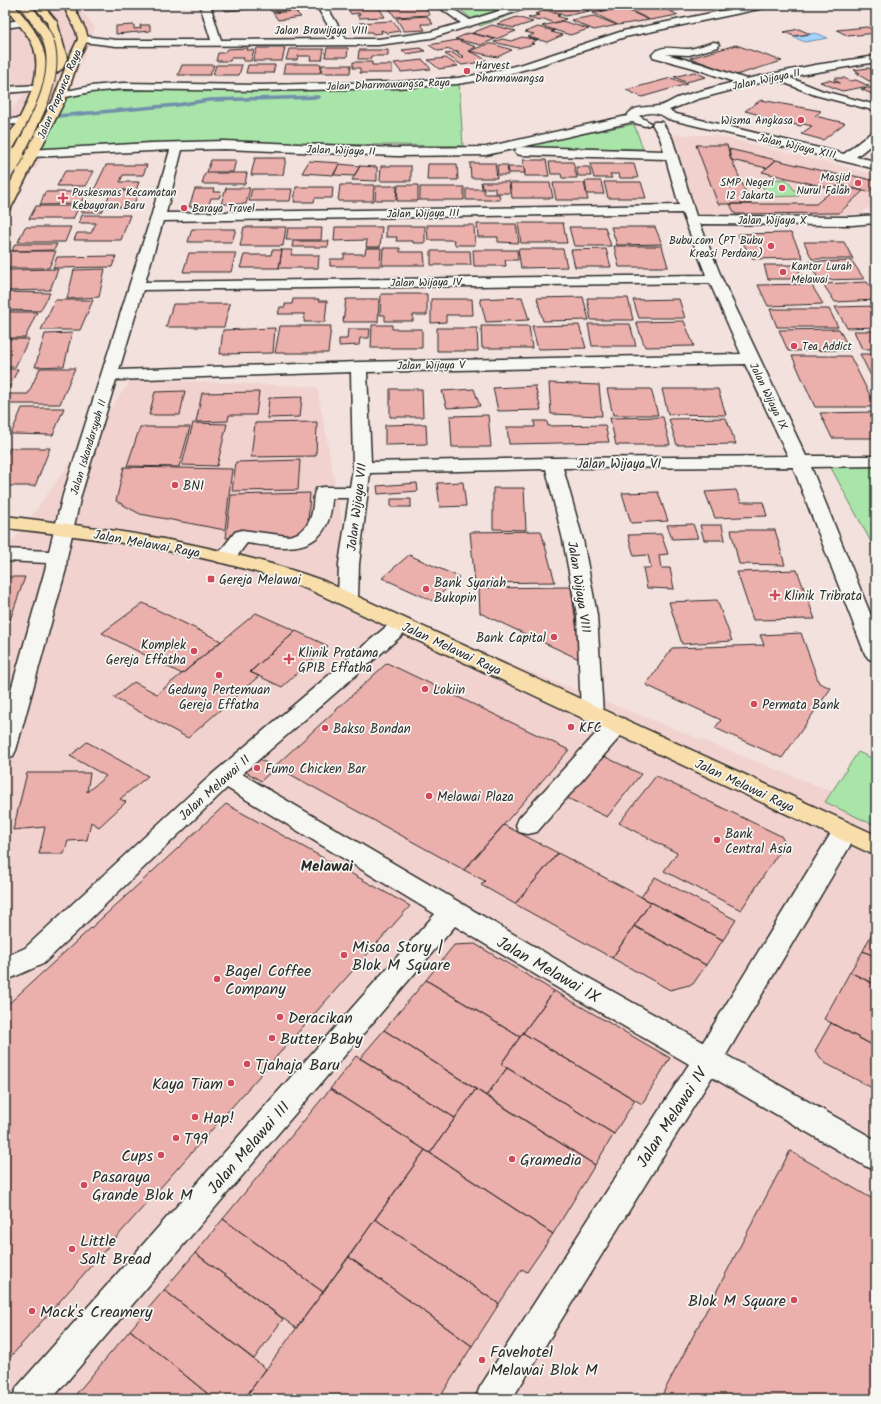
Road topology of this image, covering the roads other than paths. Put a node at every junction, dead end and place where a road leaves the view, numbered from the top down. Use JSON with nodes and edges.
{"nodes":[{"id":1,"x":9,"y":5,"type":"edge"},
{"id":2,"x":25,"y":5,"type":"edge"},
{"id":3,"x":205,"y":5,"type":"edge"},
{"id":4,"x":321,"y":5,"type":"edge"},
{"id":5,"x":441,"y":5,"type":"edge"},
{"id":6,"x":528,"y":5,"type":"edge"},
{"id":7,"x":40,"y":6,"type":"edge"},
{"id":8,"x":747,"y":6,"type":"edge"},
{"id":9,"x":64,"y":7,"type":"edge"},
{"id":10,"x":23,"y":23,"type":"junction"},
{"id":11,"x":469,"y":24,"type":"junction"},
{"id":12,"x":5,"y":25,"type":"edge"},
{"id":13,"x":83,"y":39,"type":"junction"},
{"id":14,"x":217,"y":42,"type":"junction"},
{"id":15,"x":342,"y":42,"type":"junction"},
{"id":16,"x":108,"y":43,"type":"junction"},
{"id":17,"x":714,"y":45,"type":"dead end"},
{"id":18,"x":75,"y":52,"type":"junction"},
{"id":19,"x":876,"y":59,"type":"edge"},
{"id":20,"x":777,"y":76,"type":"junction"},
{"id":21,"x":66,"y":79,"type":"junction"},
{"id":22,"x":744,"y":82,"type":"junction"},
{"id":23,"x":38,"y":84,"type":"junction"},
{"id":24,"x":123,"y":86,"type":"junction"},
{"id":25,"x":5,"y":90,"type":"edge"},
{"id":26,"x":61,"y":95,"type":"junction"},
{"id":27,"x":876,"y":108,"type":"edge"},
{"id":28,"x":659,"y":111,"type":"junction"},
{"id":29,"x":634,"y":118,"type":"junction"},
{"id":30,"x":671,"y":118,"type":"junction"},
{"id":31,"x":24,"y":121,"type":"junction"},
{"id":32,"x":5,"y":122,"type":"edge"},
{"id":33,"x":662,"y":131,"type":"junction"},
{"id":34,"x":876,"y":135,"type":"edge"},
{"id":35,"x":177,"y":148,"type":"junction"},
{"id":36,"x":486,"y":151,"type":"junction"},
{"id":37,"x":5,"y":152,"type":"edge"},
{"id":38,"x":670,"y":155,"type":"junction"},
{"id":39,"x":846,"y":158,"type":"junction"},
{"id":40,"x":29,"y":161,"type":"junction"},
{"id":41,"x":5,"y":163,"type":"edge"},
{"id":42,"x":876,"y":165,"type":"edge"},
{"id":43,"x":5,"y":178,"type":"edge"},
{"id":44,"x":5,"y":206,"type":"edge"},
{"id":45,"x":689,"y":214,"type":"junction"},
{"id":46,"x":158,"y":217,"type":"junction"},
{"id":47,"x":873,"y":218,"type":"edge"},
{"id":48,"x":715,"y":279,"type":"junction"},
{"id":49,"x":136,"y":286,"type":"junction"},
{"id":50,"x":751,"y":359,"type":"junction"},
{"id":51,"x":358,"y":367,"type":"junction"},
{"id":52,"x":110,"y":375,"type":"junction"},
{"id":53,"x":876,"y":461,"type":"edge"},
{"id":54,"x":800,"y":462,"type":"junction"},
{"id":55,"x":553,"y":463,"type":"junction"},
{"id":56,"x":362,"y":468,"type":"junction"},
{"id":57,"x":359,"y":493,"type":"junction"},
{"id":58,"x":5,"y":522,"type":"edge"},
{"id":59,"x":66,"y":528,"type":"junction"},
{"id":60,"x":5,"y":555,"type":"edge"},
{"id":61,"x":57,"y":557,"type":"junction"},
{"id":62,"x":225,"y":558,"type":"junction"},
{"id":63,"x":348,"y":599,"type":"junction"},
{"id":64,"x":401,"y":625,"type":"junction"},
{"id":65,"x":876,"y":654,"type":"edge"},
{"id":66,"x":592,"y":714,"type":"junction"},
{"id":67,"x":616,"y":725,"type":"junction"},
{"id":68,"x":5,"y":750,"type":"edge"},
{"id":69,"x":226,"y":776,"type":"junction"},
{"id":70,"x":528,"y":825,"type":"dead end"},
{"id":71,"x":845,"y":832,"type":"junction"},
{"id":72,"x":876,"y":846,"type":"edge"},
{"id":73,"x":452,"y":912,"type":"junction"},
{"id":74,"x":5,"y":970,"type":"edge"},
{"id":75,"x":707,"y":1061,"type":"junction"},
{"id":76,"x":876,"y":1156,"type":"edge"},
{"id":77,"x":29,"y":1399,"type":"edge"},
{"id":78,"x":492,"y":1399,"type":"edge"}],
"edges":[{"from":1,"to":10,"type":"main road","name":"Jalan Prapanca Raya"},
{"from":2,"to":43,"type":"main road","bridge":true},
{"from":3,"to":14,"type":"street"},
{"from":4,"to":15,"type":"street"},
{"from":5,"to":11,"type":"street"},
{"from":6,"to":11,"type":"street","name":"Jalan Brawijaya VIII"},
{"from":7,"to":23,"type":"main road"},
{"from":8,"to":24,"type":"street","name":"Jalan Dharmawangsa Raya"},
{"from":9,"to":13,"type":"main road","name":"Jalan Prapanca Raya"},
{"from":9,"to":18,"type":"main road"},
{"from":10,"to":12,"type":"street"},
{"from":10,"to":23,"type":"main road","name":"Jalan Prapanca Raya"},
{"from":11,"to":15,"type":"street","name":"Jalan Brawijaya VIII"},
{"from":13,"to":16,"type":"street","name":"Jalan Brawijaya VIII"},
{"from":13,"to":18,"type":"main road","name":"Jalan Prapanca Raya"},
{"from":14,"to":15,"type":"street","name":"Jalan Brawijaya VIII"},
{"from":14,"to":16,"type":"street","name":"Jalan Brawijaya VIII"},
{"from":16,"to":18,"type":"street","name":"Jalan Brawijaya VIII"},
{"from":17,"to":22,"type":"street"},
{"from":18,"to":21,"type":"main road","name":"Jalan Prapanca Raya"},
{"from":19,"to":20,"type":"street","name":"Jalan Wijaya II"},
{"from":20,"to":22,"type":"street","name":"Jalan Wijaya II"},
{"from":20,"to":27,"type":"street"},
{"from":21,"to":24,"type":"street","name":"Jalan Dharmawangsa Raya"},
{"from":21,"to":26,"type":"main road","name":"Jalan Prapanca Raya"},
{"from":22,"to":28,"type":"street","name":"Jalan Wijaya II"},
{"from":23,"to":25,"type":"street"},
{"from":23,"to":31,"type":"main road","name":"Jalan Prapanca Raya"},
{"from":24,"to":26,"type":"street","name":"Jalan Dharmawangsa Raya"},
{"from":26,"to":40,"type":"main road","name":"Jalan Prapanca Raya"},
{"from":28,"to":29,"type":"street","name":"Jalan Wijaya II"},
{"from":28,"to":30,"type":"street","name":"Jalan Wijaya XIII"},
{"from":29,"to":33,"type":"street"},
{"from":29,"to":36,"type":"street","name":"Jalan Wijaya II"},
{"from":30,"to":33,"type":"street","name":"Jalan Wijaya IX"},
{"from":30,"to":39,"type":"street","name":"Jalan Wijaya XIII"},
{"from":31,"to":32,"type":"street"},
{"from":31,"to":37,"type":"main road","name":"Jalan Prapanca Raya"},
{"from":33,"to":38,"type":"street","name":"Jalan Wijaya IX"},
{"from":34,"to":39,"type":"street"},
{"from":35,"to":36,"type":"street","name":"Jalan Wijaya II"},
{"from":35,"to":40,"type":"street","name":"Jalan Wijaya II"},
{"from":35,"to":40,"type":"street","name":"Jalan Wijaya II"},
{"from":35,"to":46,"type":"street","name":"Jalan Iskandarsyah II"},
{"from":36,"to":38,"type":"street","name":"Jalan Wijaya II"},
{"from":38,"to":45,"type":"street","name":"Jalan Wijaya IX"},
{"from":39,"to":42,"type":"street","name":"Jalan Wijaya XIII"},
{"from":40,"to":41,"type":"main road"},
{"from":40,"to":44,"type":"main road","name":"Jalan Prapanca Raya"},
{"from":45,"to":46,"type":"street","name":"Jalan Wijaya III"},
{"from":45,"to":47,"type":"street","name":"Jalan Wijaya X"},
{"from":45,"to":48,"type":"street","name":"Jalan Wijaya IX"},
{"from":46,"to":49,"type":"street","name":"Jalan Iskandarsyah II"},
{"from":48,"to":49,"type":"street","name":"Jalan Wijaya IV"},
{"from":48,"to":50,"type":"street","name":"Jalan Wijaya IX"},
{"from":49,"to":52,"type":"street","name":"Jalan Iskandarsyah II"},
{"from":50,"to":51,"type":"street","name":"Jalan Wijaya V"},
{"from":50,"to":54,"type":"street","name":"Jalan Wijaya IX"},
{"from":51,"to":52,"type":"street","name":"Jalan Wijaya V"},
{"from":51,"to":56,"type":"street","name":"Jalan Wijaya VII"},
{"from":52,"to":59,"type":"street","name":"Jalan Iskandarsyah II"},
{"from":53,"to":54,"type":"street","name":"Jalan Wijaya VI"},
{"from":54,"to":55,"type":"street","name":"Jalan Wijaya VI"},
{"from":54,"to":65,"type":"street","name":"Jalan Wijaya IX"},
{"from":55,"to":56,"type":"street","name":"Jalan Wijaya VI"},
{"from":55,"to":66,"type":"street","name":"Jalan Wijaya VIII"},
{"from":56,"to":57,"type":"street","name":"Jalan Wijaya VII"},
{"from":57,"to":62,"type":"street"},
{"from":57,"to":63,"type":"street","name":"Jalan Wijaya VII"},
{"from":58,"to":59,"type":"main road","name":"Jalan Melawai Raya"},
{"from":59,"to":61,"type":"street","name":"Jalan Iskandarsyah II"},
{"from":59,"to":62,"type":"main road","name":"Jalan Melawai Raya"},
{"from":60,"to":61,"type":"street"},
{"from":61,"to":68,"type":"street","name":"Jalan Iskandarsyah II"},
{"from":62,"to":63,"type":"main road","name":"Jalan Melawai Raya"},
{"from":63,"to":64,"type":"main road","name":"Jalan Melawai Raya"},
{"from":64,"to":66,"type":"main road","name":"Jalan Melawai Raya"},
{"from":64,"to":69,"type":"street","name":"Jalan Melawai II"},
{"from":66,"to":67,"type":"main road","name":"Jalan Melawai Raya"},
{"from":67,"to":70,"type":"street"},
{"from":67,"to":71,"type":"main road","name":"Jalan Melawai Raya"},
{"from":69,"to":73,"type":"street","name":"Jalan Melawai IX"},
{"from":69,"to":74,"type":"street","name":"Jalan Melawai II"},
{"from":71,"to":72,"type":"main road","name":"Jalan Melawai Raya"},
{"from":71,"to":75,"type":"street","name":"Jalan Melawai IV"},
{"from":73,"to":75,"type":"street","name":"Jalan Melawai IX"},
{"from":73,"to":77,"type":"street","name":"Jalan Melawai III"},
{"from":75,"to":76,"type":"street","name":"Jalan Melawai IX"},
{"from":75,"to":78,"type":"street","name":"Jalan Melawai IV"}]}
